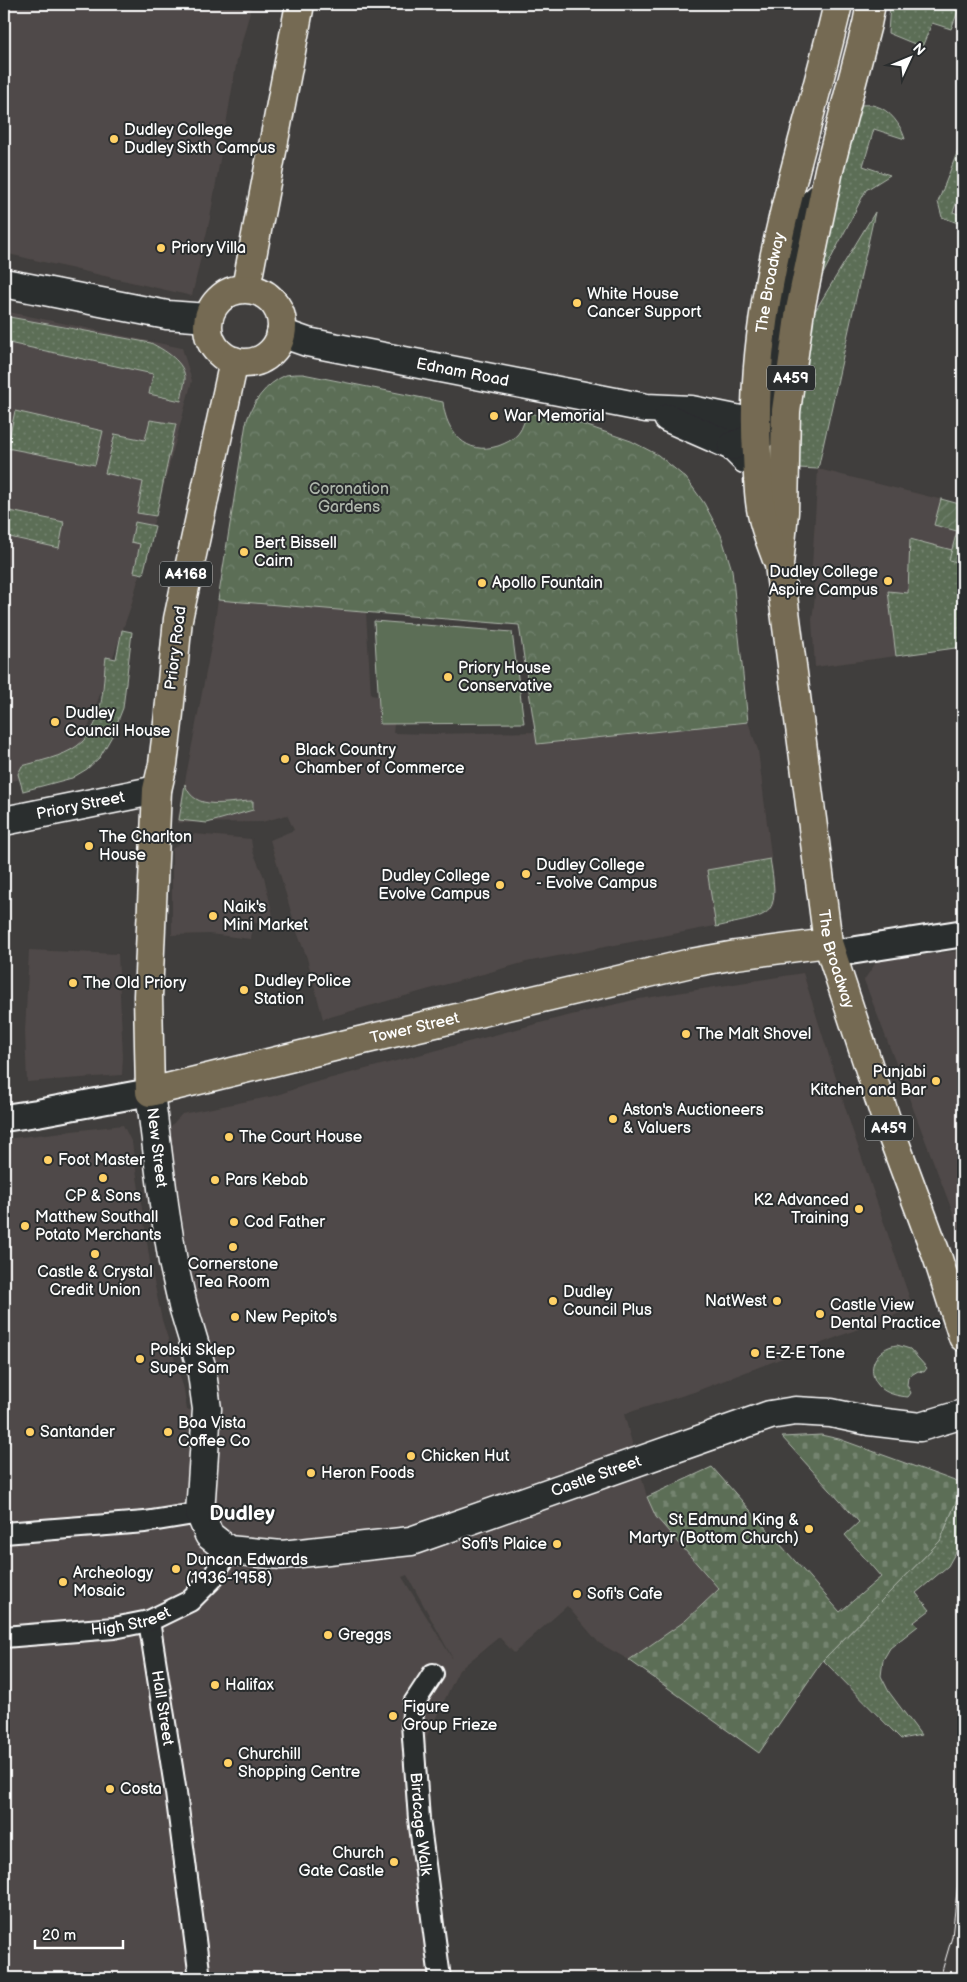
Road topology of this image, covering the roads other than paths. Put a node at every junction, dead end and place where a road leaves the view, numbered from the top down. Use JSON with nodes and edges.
{"nodes":[{"id":1,"x":300,"y":4,"type":"edge"},
{"id":2,"x":838,"y":4,"type":"edge"},
{"id":3,"x":871,"y":4,"type":"edge"},
{"id":4,"x":824,"y":193,"type":"junction"},
{"id":5,"x":4,"y":283,"type":"edge"},
{"id":6,"x":246,"y":288,"type":"junction"},
{"id":7,"x":208,"y":318,"type":"junction"},
{"id":8,"x":281,"y":333,"type":"junction"},
{"id":9,"x":234,"y":361,"type":"junction"},
{"id":10,"x":748,"y":435,"type":"junction"},
{"id":11,"x":779,"y":565,"type":"junction"},
{"id":12,"x":157,"y":790,"type":"junction"},
{"id":13,"x":4,"y":821,"type":"edge"},
{"id":14,"x":958,"y":934,"type":"dead end"},
{"id":15,"x":829,"y":949,"type":"junction"},
{"id":16,"x":150,"y":1092,"type":"junction"},
{"id":17,"x":4,"y":1118,"type":"edge"},
{"id":18,"x":959,"y":1309,"type":"edge"},
{"id":19,"x":963,"y":1337,"type":"edge"},
{"id":20,"x":963,"y":1414,"type":"edge"},
{"id":21,"x":200,"y":1513,"type":"junction"},
{"id":22,"x":4,"y":1533,"type":"edge"},
{"id":23,"x":228,"y":1550,"type":"junction"},
{"id":24,"x":149,"y":1621,"type":"junction"},
{"id":25,"x":4,"y":1637,"type":"edge"},
{"id":26,"x":434,"y":1674,"type":"dead end"},
{"id":27,"x":200,"y":1978,"type":"edge"},
{"id":28,"x":440,"y":1978,"type":"edge"}],
"edges":[{"from":1,"to":6,"type":"main road"},
{"from":2,"to":10,"type":"main road","name":"The Broadway","number":"A459"},
{"from":3,"to":4,"type":"main road","name":"The Broadway","number":"A459"},
{"from":4,"to":10,"type":"street"},
{"from":4,"to":11,"type":"main road","name":"The Broadway","number":"A459"},
{"from":5,"to":7,"type":"street"},
{"from":6,"to":7,"type":"main road"},
{"from":6,"to":8,"type":"main road"},
{"from":7,"to":9,"type":"main road"},
{"from":8,"to":9,"type":"main road"},
{"from":8,"to":10,"type":"street","name":"Ednam Road"},
{"from":9,"to":12,"type":"main road","name":"Priory Road","number":"A4168"},
{"from":10,"to":11,"type":"main road","name":"The Broadway","number":"A459"},
{"from":11,"to":15,"type":"main road","name":"The Broadway","number":"A459"},
{"from":12,"to":13,"type":"street","name":"Priory Street"},
{"from":12,"to":16,"type":"main road","name":"New Street","number":"A4168"},
{"from":14,"to":15,"type":"street","name":"Tower Street"},
{"from":15,"to":16,"type":"main road","name":"Tower Street"},
{"from":15,"to":18,"type":"main road","name":"The Broadway","number":"A459"},
{"from":16,"to":17,"type":"street","name":"Tower Street"},
{"from":16,"to":21,"type":"street","name":"New Street"},
{"from":18,"to":19,"type":"main road","name":"The Broadway","number":"A459"},
{"from":20,"to":23,"type":"street","name":"Castle Street"},
{"from":21,"to":22,"type":"street"},
{"from":21,"to":23,"type":"street","name":"New Street"},
{"from":23,"to":24,"type":"street","name":"High Street"},
{"from":24,"to":25,"type":"street","name":"High Street"},
{"from":24,"to":27,"type":"street","name":"Hall Street"},
{"from":26,"to":28,"type":"street","name":"Birdcage Walk"}]}
